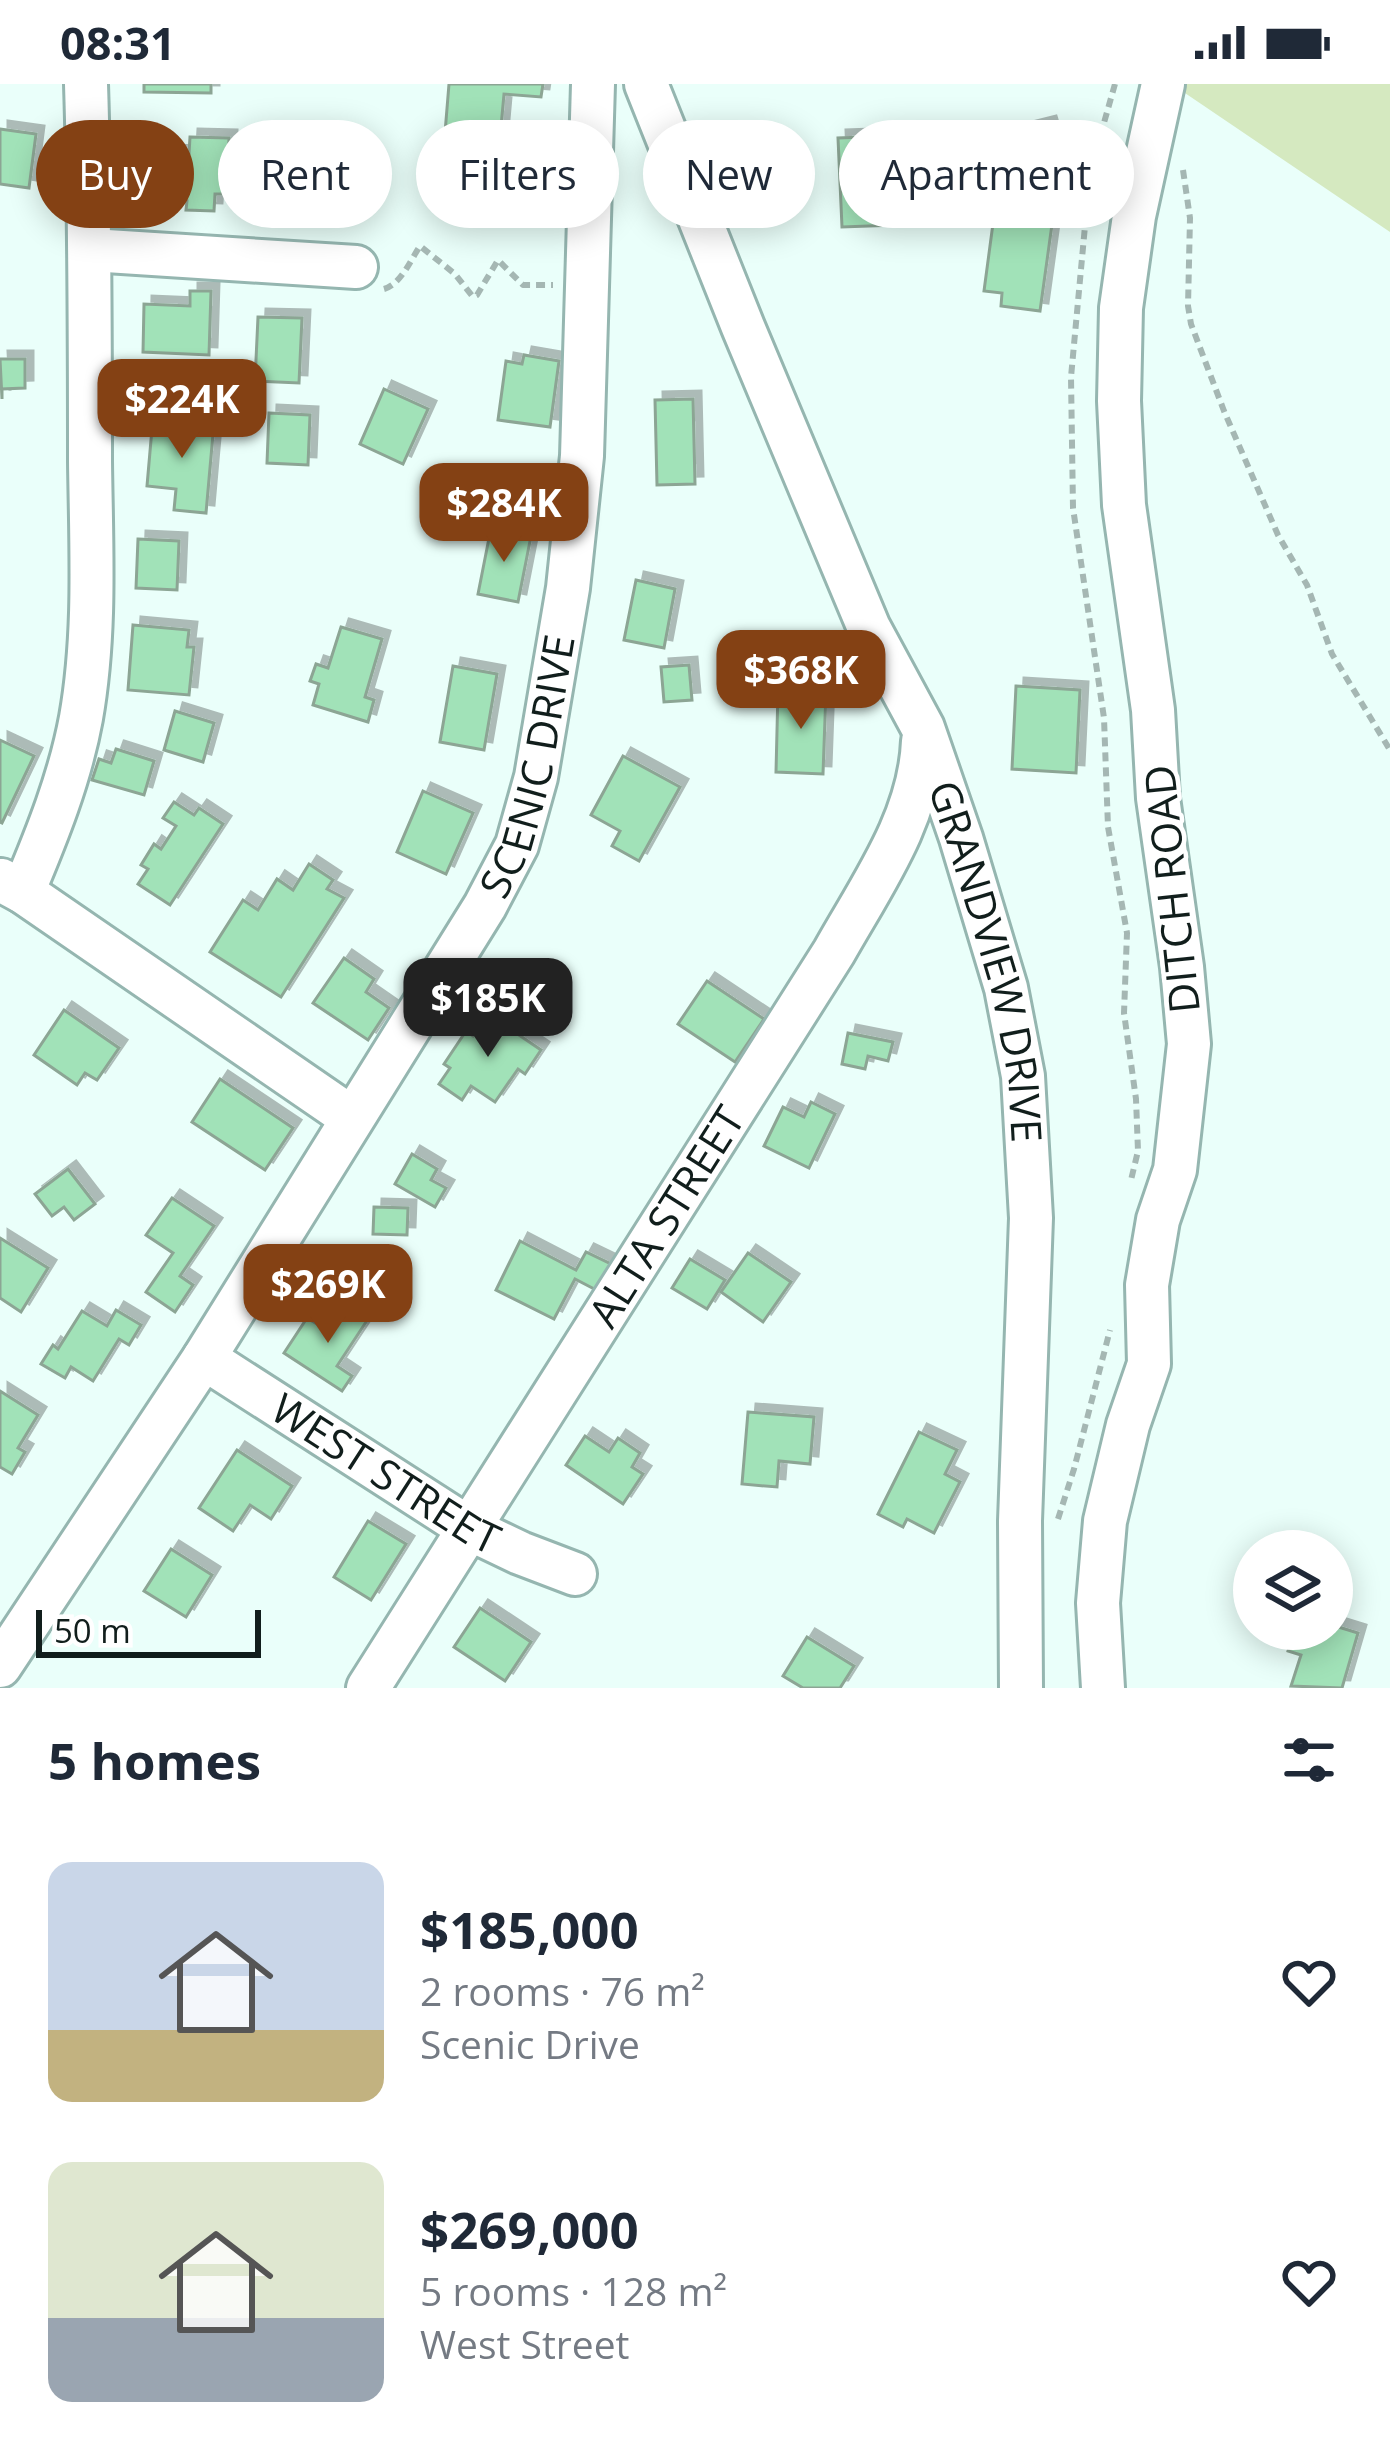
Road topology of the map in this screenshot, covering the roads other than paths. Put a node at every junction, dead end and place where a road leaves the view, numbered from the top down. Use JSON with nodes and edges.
{"nodes":[{"id":1,"x":86,"y":84,"type":"edge"},
{"id":2,"x":593,"y":84,"type":"edge"},
{"id":3,"x":646,"y":84,"type":"edge"},
{"id":4,"x":1163,"y":84,"type":"edge"},
{"id":5,"x":91,"y":250,"type":"junction"},
{"id":6,"x":356,"y":267,"type":"road end"},
{"id":7,"x":923,"y":728,"type":"junction"},
{"id":8,"x":12,"y":885,"type":"edge"},
{"id":9,"x":352,"y":1118,"type":"junction"},
{"id":10,"x":204,"y":1358,"type":"junction"},
{"id":11,"x":470,"y":1529,"type":"junction"},
{"id":12,"x":575,"y":1574,"type":"dead end"},
{"id":13,"x":0,"y":1666,"type":"edge"},
{"id":14,"x":368,"y":1688,"type":"edge"},
{"id":15,"x":1021,"y":1688,"type":"edge"},
{"id":16,"x":1103,"y":1688,"type":"edge"}],
"edges":[{"from":1,"to":5,"type":"street"},
{"from":2,"to":9,"type":"street","name":"SCENIC DRIVE"},
{"from":3,"to":7,"type":"street","name":"GRANDVIEW DRIVE"},
{"from":4,"to":16,"type":"street","name":"DITCH ROAD"},
{"from":5,"to":6,"type":"street"},
{"from":5,"to":8,"type":"street"},
{"from":7,"to":11,"type":"street","name":"ALTA STREET"},
{"from":7,"to":15,"type":"street","name":"GRANDVIEW DRIVE"},
{"from":8,"to":9,"type":"street"},
{"from":9,"to":10,"type":"street","name":"SCENIC DRIVE"},
{"from":10,"to":11,"type":"street","name":"WEST STREET"},
{"from":10,"to":13,"type":"street","name":"SCENIC DRIVE"},
{"from":11,"to":12,"type":"street","name":"WEST STREET"},
{"from":11,"to":14,"type":"street","name":"ALTA STREET"}]}
